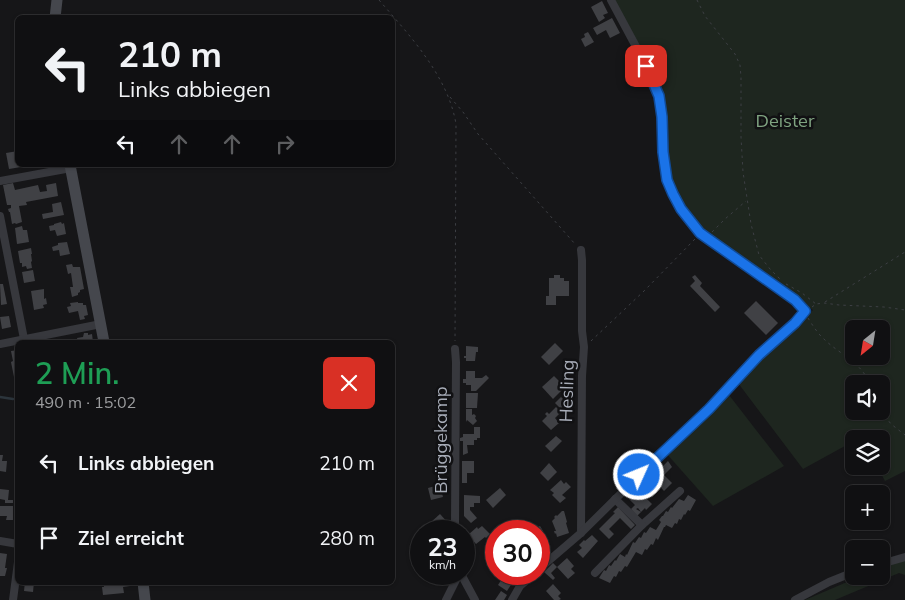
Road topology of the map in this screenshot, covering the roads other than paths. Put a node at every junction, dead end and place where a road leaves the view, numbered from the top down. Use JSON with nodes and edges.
{"nodes":[{"id":1,"x":57,"y":0,"type":"edge"},
{"id":2,"x":611,"y":0,"type":"edge"},
{"id":3,"x":56,"y":15,"type":"edge"},
{"id":4,"x":65,"y":167,"type":"edge"},
{"id":5,"x":70,"y":167,"type":"edge"},
{"id":6,"x":0,"y":181,"type":"edge"},
{"id":7,"x":0,"y":216,"type":"edge"},
{"id":8,"x":581,"y":250,"type":"road end"},
{"id":9,"x":101,"y":324,"type":"junction"},
{"id":10,"x":24,"y":339,"type":"junction"},
{"id":11,"x":19,"y":340,"type":"edge"},
{"id":12,"x":104,"y":340,"type":"edge"},
{"id":13,"x":15,"y":341,"type":"edge"},
{"id":14,"x":0,"y":344,"type":"edge"},
{"id":15,"x":455,"y":349,"type":"road end"},
{"id":16,"x":680,"y":491,"type":"dead end"},
{"id":17,"x":615,"y":499,"type":"junction"},
{"id":18,"x":455,"y":520,"type":"edge"},
{"id":19,"x":642,"y":525,"type":"junction"},
{"id":20,"x":581,"y":533,"type":"junction"},
{"id":21,"x":0,"y":541,"type":"edge"},
{"id":22,"x":15,"y":544,"type":"edge"},
{"id":23,"x":905,"y":557,"type":"edge"},
{"id":24,"x":550,"y":560,"type":"edge"},
{"id":25,"x":890,"y":561,"type":"edge"},
{"id":26,"x":595,"y":573,"type":"dead end"},
{"id":27,"x":845,"y":576,"type":"edge"},
{"id":28,"x":15,"y":585,"type":"edge"},
{"id":29,"x":143,"y":585,"type":"edge"},
{"id":30,"x":454,"y":585,"type":"edge"},
{"id":31,"x":466,"y":585,"type":"edge"},
{"id":32,"x":521,"y":585,"type":"edge"},
{"id":33,"x":13,"y":600,"type":"edge"},
{"id":34,"x":145,"y":600,"type":"edge"},
{"id":35,"x":446,"y":600,"type":"edge"},
{"id":36,"x":475,"y":600,"type":"edge"},
{"id":37,"x":512,"y":600,"type":"edge"},
{"id":38,"x":795,"y":600,"type":"edge"}],
"edges":[{"from":1,"to":3,"type":"main road"},
{"from":2,"to":17,"type":"street"},
{"from":4,"to":6,"type":"street"},
{"from":5,"to":9,"type":"main road"},
{"from":7,"to":10,"type":"street"},
{"from":8,"to":20,"type":"street","name":"Hesling"},
{"from":9,"to":10,"type":"street"},
{"from":9,"to":12,"type":"main road"},
{"from":10,"to":11,"type":"street"},
{"from":13,"to":14,"type":"street"},
{"from":15,"to":18,"type":"street","name":"Brüggekamp"},
{"from":16,"to":19,"type":"street"},
{"from":17,"to":19,"type":"street"},
{"from":17,"to":20,"type":"street"},
{"from":19,"to":26,"type":"street"},
{"from":20,"to":24,"type":"street"},
{"from":21,"to":22,"type":"street"},
{"from":23,"to":25,"type":"street"},
{"from":27,"to":38,"type":"street"},
{"from":28,"to":33,"type":"street"},
{"from":29,"to":34,"type":"main road"},
{"from":30,"to":35,"type":"street"},
{"from":31,"to":36,"type":"street"},
{"from":32,"to":37,"type":"street"}]}
